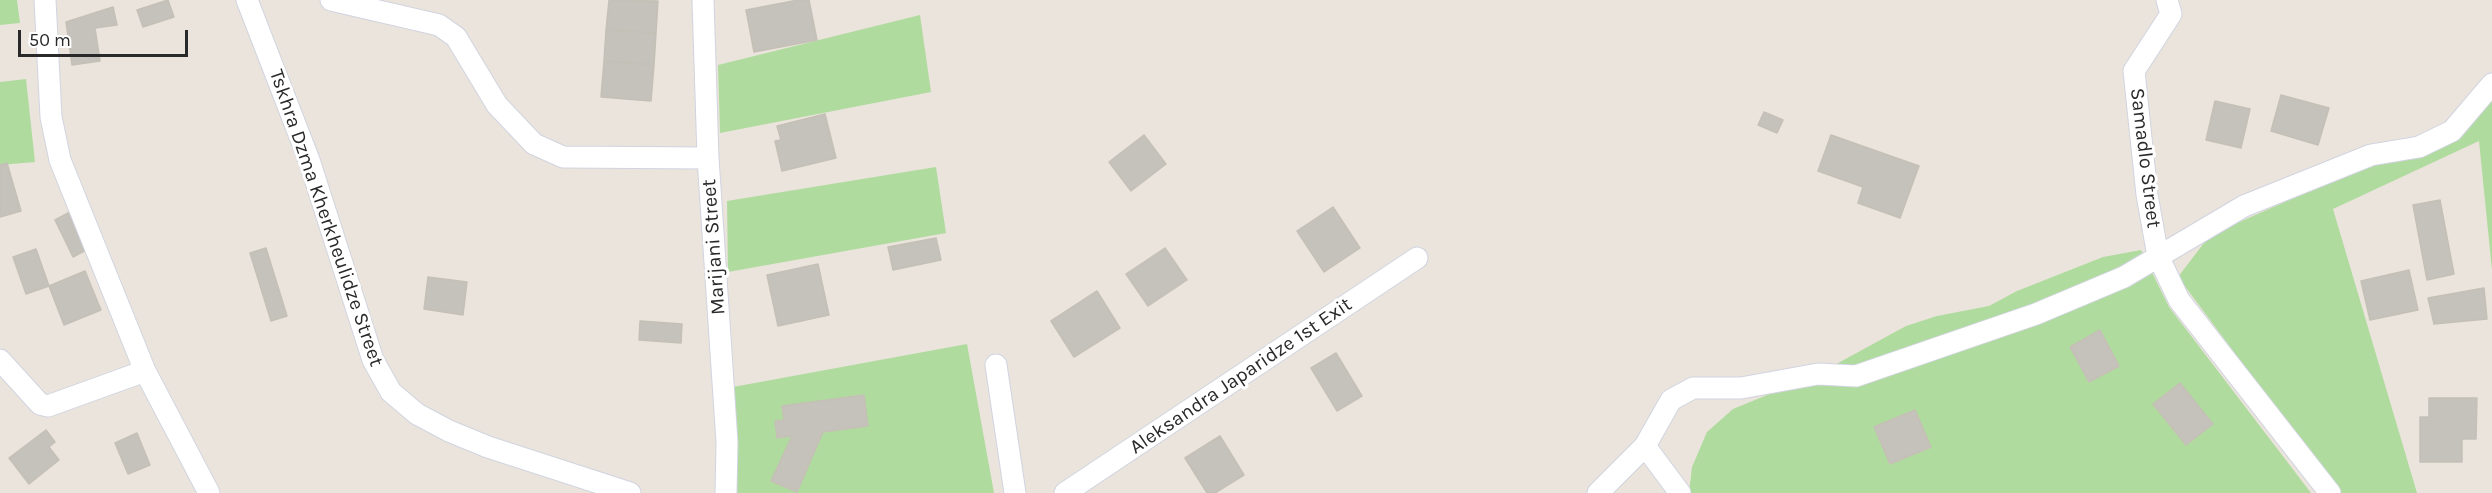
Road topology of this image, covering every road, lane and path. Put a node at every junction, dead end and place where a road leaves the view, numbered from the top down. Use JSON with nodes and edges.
{"nodes":[{"id":1,"x":45,"y":0,"type":"edge"},
{"id":2,"x":247,"y":0,"type":"edge"},
{"id":3,"x":331,"y":0,"type":"edge"},
{"id":4,"x":703,"y":0,"type":"edge"},
{"id":5,"x":2167,"y":0,"type":"edge"},
{"id":6,"x":2492,"y":84,"type":"edge"},
{"id":7,"x":708,"y":158,"type":"junction"},
{"id":8,"x":2158,"y":256,"type":"junction"},
{"id":9,"x":1417,"y":258,"type":"dead end"},
{"id":10,"x":0,"y":360,"type":"edge"},
{"id":11,"x":996,"y":365,"type":"dead end"},
{"id":12,"x":145,"y":371,"type":"junction"},
{"id":13,"x":1646,"y":446,"type":"junction"},
{"id":14,"x":208,"y":493,"type":"edge"},
{"id":15,"x":630,"y":493,"type":"edge"},
{"id":16,"x":726,"y":493,"type":"edge"},
{"id":17,"x":1015,"y":493,"type":"edge"},
{"id":18,"x":1065,"y":493,"type":"edge"},
{"id":19,"x":1598,"y":493,"type":"edge"},
{"id":20,"x":1680,"y":493,"type":"edge"},
{"id":21,"x":2330,"y":493,"type":"edge"}],
"edges":[{"from":1,"to":12,"type":"street"},
{"from":2,"to":15,"type":"street","name":"Tskhra Dzma Kherkheulidze Street"},
{"from":3,"to":7,"type":"street"},
{"from":4,"to":7,"type":"street","name":"Marijani Street"},
{"from":5,"to":8,"type":"street","name":"Samadlo Street"},
{"from":6,"to":8,"type":"street"},
{"from":7,"to":16,"type":"street","name":"Marijani Street"},
{"from":8,"to":13,"type":"street"},
{"from":8,"to":21,"type":"street","name":"Samadlo Street"},
{"from":9,"to":18,"type":"street","name":"Aleksandra Japaridze 1st Exit"},
{"from":10,"to":12,"type":"street"},
{"from":11,"to":17,"type":"street"},
{"from":12,"to":14,"type":"street"},
{"from":13,"to":19,"type":"street"},
{"from":13,"to":20,"type":"street"}]}
